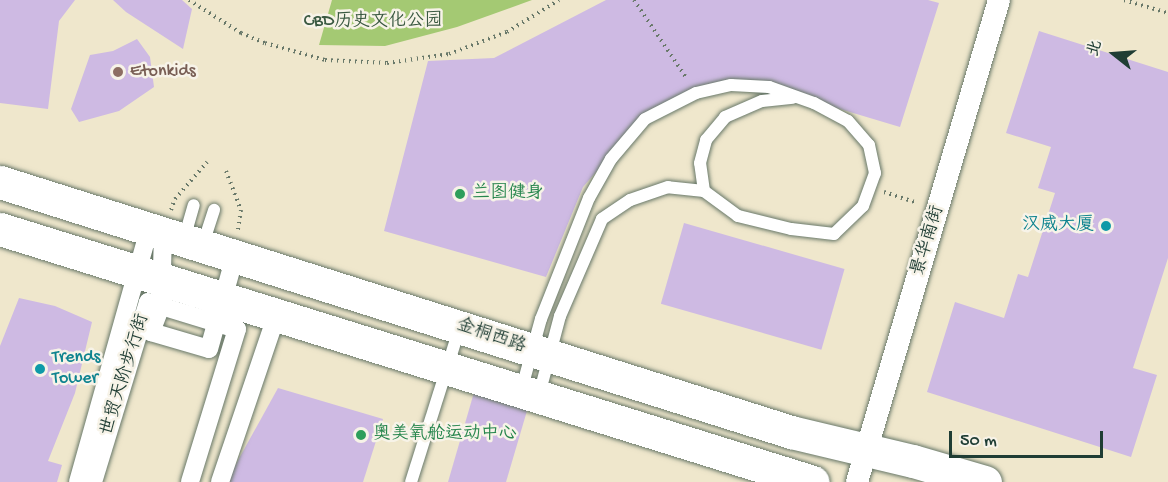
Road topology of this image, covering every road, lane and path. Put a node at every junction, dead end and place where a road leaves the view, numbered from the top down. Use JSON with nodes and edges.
{"nodes":[{"id":1,"x":189,"y":0,"type":"edge"},
{"id":2,"x":559,"y":0,"type":"edge"},
{"id":3,"x":634,"y":0,"type":"edge"},
{"id":4,"x":999,"y":0,"type":"edge"},
{"id":5,"x":1124,"y":0,"type":"edge"},
{"id":6,"x":1168,"y":13,"type":"edge"},
{"id":7,"x":696,"y":93,"type":"junction"},
{"id":8,"x":797,"y":97,"type":"junction"},
{"id":9,"x":226,"y":171,"type":"dead end"},
{"id":10,"x":0,"y":182,"type":"edge"},
{"id":11,"x":869,"y":188,"type":"junction"},
{"id":12,"x":704,"y":191,"type":"junction"},
{"id":13,"x":194,"y":205,"type":"dead end"},
{"id":14,"x":938,"y":209,"type":"junction"},
{"id":15,"x":214,"y":210,"type":"dead end"},
{"id":16,"x":0,"y":229,"type":"edge"},
{"id":17,"x":175,"y":237,"type":"junction"},
{"id":18,"x":235,"y":256,"type":"junction"},
{"id":19,"x":154,"y":285,"type":"junction"},
{"id":20,"x":219,"y":310,"type":"junction"},
{"id":21,"x":273,"y":325,"type":"dead end"},
{"id":22,"x":460,"y":326,"type":"junction"},
{"id":23,"x":542,"y":355,"type":"junction"},
{"id":24,"x":447,"y":368,"type":"junction"},
{"id":25,"x":530,"y":394,"type":"junction"},
{"id":26,"x":866,"y":450,"type":"junction"},
{"id":27,"x":78,"y":482,"type":"edge"},
{"id":28,"x":93,"y":482,"type":"edge"},
{"id":29,"x":190,"y":482,"type":"edge"},
{"id":30,"x":220,"y":482,"type":"edge"},
{"id":31,"x":411,"y":482,"type":"edge"},
{"id":32,"x":813,"y":482,"type":"edge"},
{"id":33,"x":857,"y":482,"type":"edge"},
{"id":34,"x":985,"y":482,"type":"edge"}],
"edges":[{"from":1,"to":2,"type":"path"},
{"from":3,"to":7,"type":"path"},
{"from":4,"to":14,"type":"street","name":"景华南街"},
{"from":5,"to":6,"type":"path"},
{"from":7,"to":8,"type":"lane"},
{"from":7,"to":23,"type":"lane"},
{"from":8,"to":11,"type":"lane"},
{"from":8,"to":12,"type":"lane"},
{"from":9,"to":18,"type":"path"},
{"from":10,"to":17,"type":"main road","name":"金桐西路"},
{"from":11,"to":12,"type":"lane"},
{"from":11,"to":14,"type":"path"},
{"from":12,"to":23,"type":"lane"},
{"from":13,"to":17,"type":"lane"},
{"from":14,"to":26,"type":"street","name":"景华南街"},
{"from":15,"to":17,"type":"lane"},
{"from":16,"to":19,"type":"main road"},
{"from":17,"to":18,"type":"main road","name":"金桐西路"},
{"from":17,"to":19,"type":"street"},
{"from":17,"to":19,"type":"street"},
{"from":18,"to":20,"type":"street"},
{"from":18,"to":22,"type":"main road","name":"金桐西路"},
{"from":19,"to":20,"type":"main road"},
{"from":19,"to":20,"type":"street"},
{"from":19,"to":27,"type":"street"},
{"from":19,"to":28,"type":"street","name":"世贸天阶步行街"},
{"from":20,"to":24,"type":"main road"},
{"from":20,"to":29,"type":"street"},
{"from":21,"to":30,"type":"street"},
{"from":22,"to":23,"type":"main road","name":"金桐西路"},
{"from":22,"to":24,"type":"lane"},
{"from":23,"to":25,"type":"lane"},
{"from":23,"to":25,"type":"lane"},
{"from":23,"to":26,"type":"main road","name":"金桐西路"},
{"from":24,"to":25,"type":"main road"},
{"from":24,"to":31,"type":"lane"},
{"from":25,"to":32,"type":"main road"},
{"from":26,"to":33,"type":"street","name":"景华南街"},
{"from":26,"to":34,"type":"main road","name":"金桐西路"}]}
